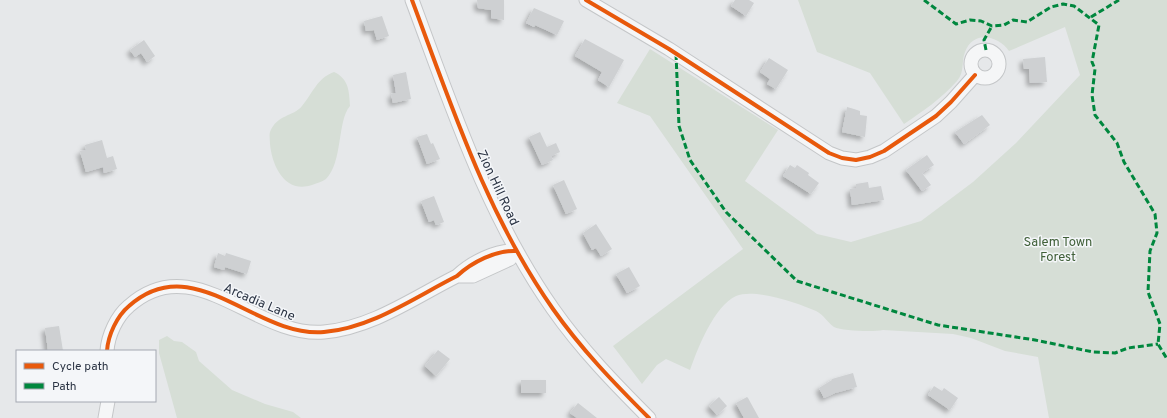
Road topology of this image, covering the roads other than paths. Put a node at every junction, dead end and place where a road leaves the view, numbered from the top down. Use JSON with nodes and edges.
{"nodes":[{"id":1,"x":412,"y":0,"type":"edge"},
{"id":2,"x":586,"y":0,"type":"edge"},
{"id":3,"x":975,"y":75,"type":"dead end"},
{"id":4,"x":516,"y":251,"type":"junction"},
{"id":5,"x":107,"y":350,"type":"edge"},
{"id":6,"x":108,"y":402,"type":"edge"},
{"id":7,"x":105,"y":418,"type":"edge"},
{"id":8,"x":649,"y":418,"type":"edge"}],
"edges":[{"from":1,"to":4,"type":"street","name":"Zion Hill Road"},
{"from":2,"to":3,"type":"street"},
{"from":4,"to":5,"type":"street","name":"Arcadia Lane"},
{"from":4,"to":8,"type":"street","name":"Zion Hill Road"},
{"from":6,"to":7,"type":"street"}]}
